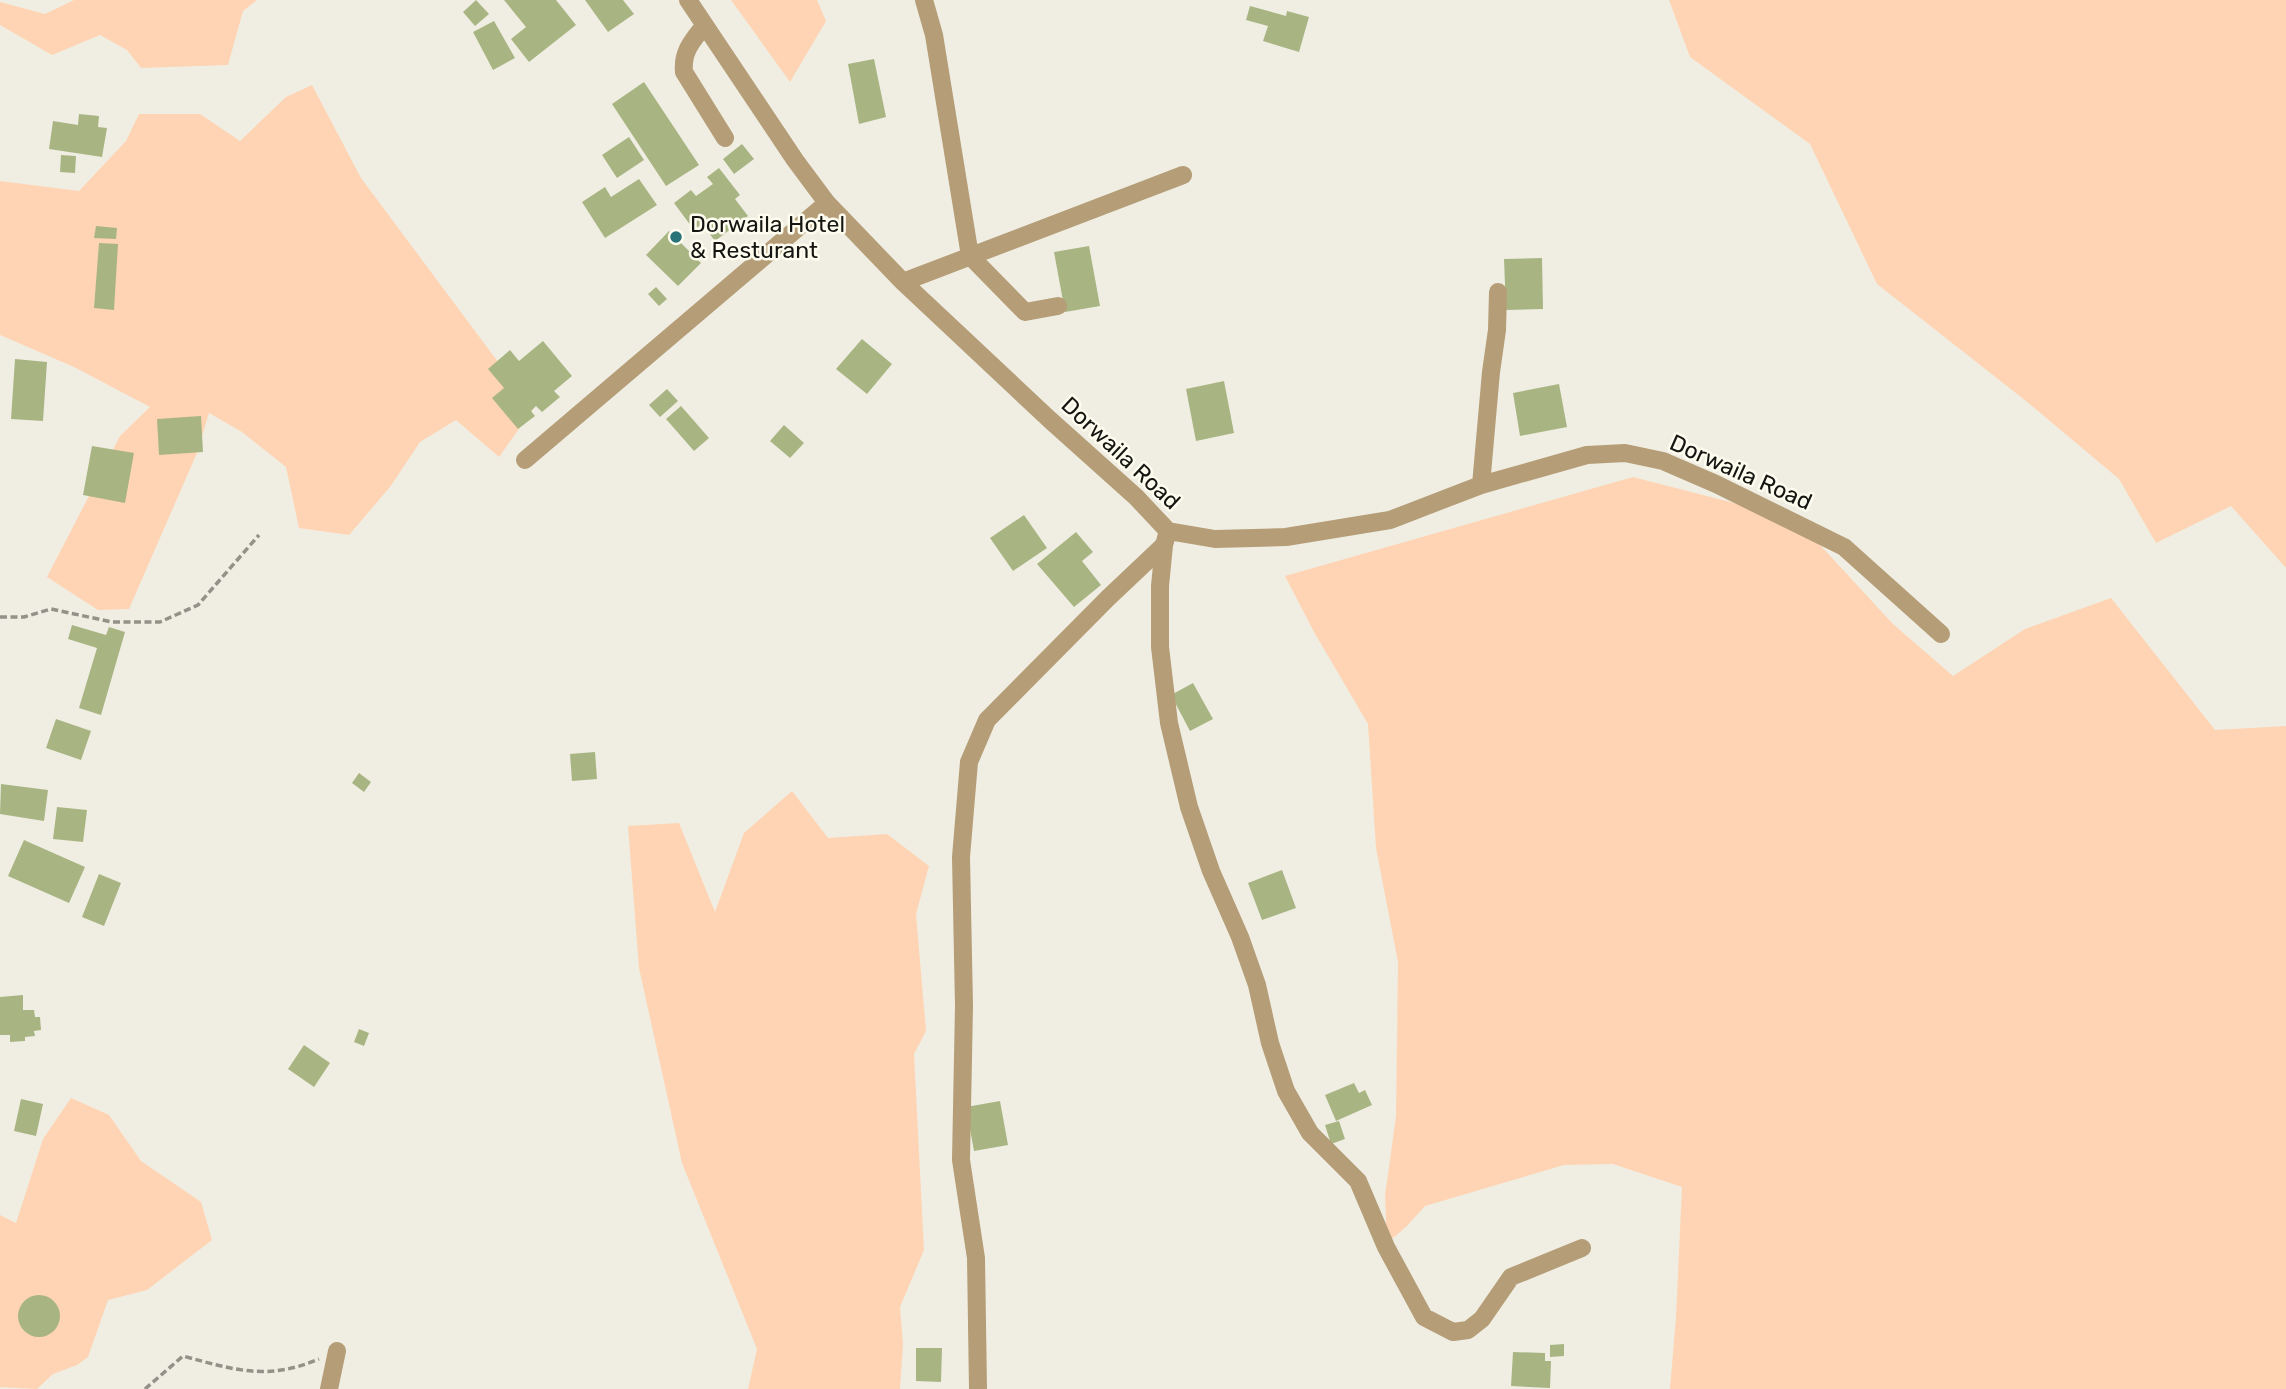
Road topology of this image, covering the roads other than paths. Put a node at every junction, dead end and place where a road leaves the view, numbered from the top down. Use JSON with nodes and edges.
{"nodes":[{"id":1,"x":688,"y":0,"type":"edge"},
{"id":2,"x":924,"y":0,"type":"edge"},
{"id":3,"x":704,"y":26,"type":"junction"},
{"id":4,"x":725,"y":138,"type":"dead end"},
{"id":5,"x":1183,"y":175,"type":"dead end"},
{"id":6,"x":827,"y":203,"type":"junction"},
{"id":7,"x":970,"y":256,"type":"junction"},
{"id":8,"x":903,"y":282,"type":"junction"},
{"id":9,"x":1498,"y":292,"type":"dead end"},
{"id":10,"x":1058,"y":306,"type":"dead end"},
{"id":11,"x":525,"y":460,"type":"dead end"},
{"id":12,"x":1481,"y":485,"type":"junction"},
{"id":13,"x":1166,"y":538,"type":"junction"},
{"id":14,"x":1941,"y":634,"type":"dead end"},
{"id":15,"x":1582,"y":1248,"type":"dead end"},
{"id":16,"x":337,"y":1351,"type":"road end"},
{"id":17,"x":329,"y":1389,"type":"edge"},
{"id":18,"x":978,"y":1389,"type":"edge"}],
"edges":[{"from":1,"to":3,"type":"street","name":"Dorwaila Road"},
{"from":2,"to":7,"type":"street"},
{"from":3,"to":4,"type":"street"},
{"from":3,"to":6,"type":"street","name":"Dorwaila Road"},
{"from":5,"to":7,"type":"street"},
{"from":6,"to":8,"type":"street","name":"Dorwaila Road"},
{"from":6,"to":11,"type":"street"},
{"from":7,"to":8,"type":"street"},
{"from":7,"to":10,"type":"street"},
{"from":8,"to":13,"type":"street","name":"Dorwaila Road"},
{"from":9,"to":12,"type":"street"},
{"from":12,"to":13,"type":"street","name":"Dorwaila Road"},
{"from":12,"to":14,"type":"street","name":"Dorwaila Road"},
{"from":13,"to":15,"type":"street"},
{"from":13,"to":18,"type":"street"},
{"from":16,"to":17,"type":"street"}]}
